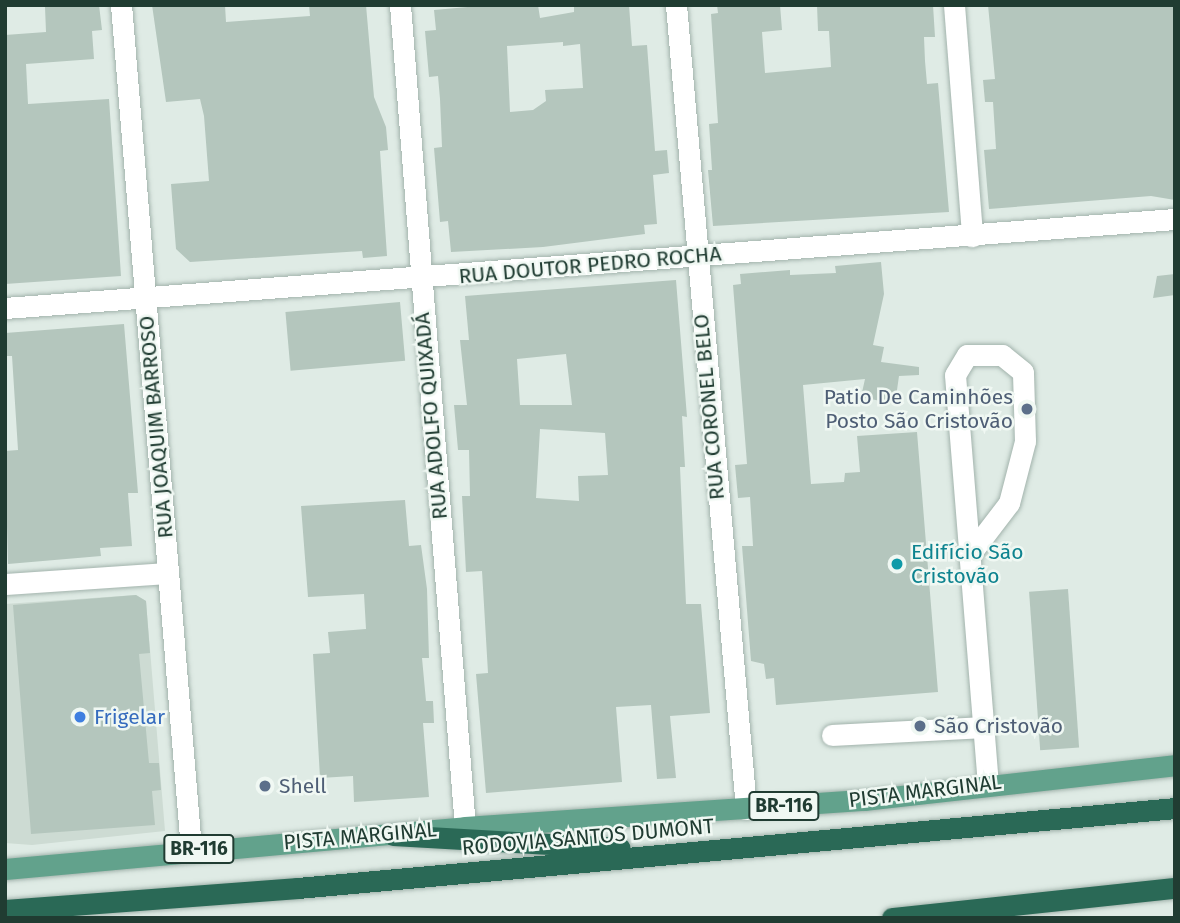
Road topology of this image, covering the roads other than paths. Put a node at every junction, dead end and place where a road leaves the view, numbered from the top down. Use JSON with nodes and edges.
{"nodes":[{"id":1,"x":121,"y":5,"type":"edge"},
{"id":2,"x":400,"y":5,"type":"edge"},
{"id":3,"x":676,"y":5,"type":"edge"},
{"id":4,"x":954,"y":5,"type":"edge"},
{"id":5,"x":1175,"y":219,"type":"edge"},
{"id":6,"x":972,"y":236,"type":"junction"},
{"id":7,"x":696,"y":256,"type":"junction"},
{"id":8,"x":419,"y":279,"type":"junction"},
{"id":9,"x":145,"y":300,"type":"junction"},
{"id":10,"x":5,"y":308,"type":"edge"},
{"id":11,"x":970,"y":554,"type":"junction"},
{"id":12,"x":168,"y":573,"type":"junction"},
{"id":13,"x":5,"y":584,"type":"edge"},
{"id":14,"x":984,"y":727,"type":"junction"},
{"id":15,"x":832,"y":735,"type":"dead end"},
{"id":16,"x":1175,"y":765,"type":"edge"},
{"id":17,"x":988,"y":783,"type":"junction"},
{"id":18,"x":1175,"y":808,"type":"edge"},
{"id":19,"x":746,"y":809,"type":"junction"},
{"id":20,"x":466,"y":827,"type":"junction"},
{"id":21,"x":393,"y":835,"type":"junction"},
{"id":22,"x":191,"y":850,"type":"junction"},
{"id":23,"x":692,"y":852,"type":"junction"},
{"id":24,"x":5,"y":869,"type":"edge"},
{"id":25,"x":1175,"y":888,"type":"edge"},
{"id":26,"x":5,"y":910,"type":"edge"},
{"id":27,"x":892,"y":918,"type":"edge"}],
"edges":[{"from":1,"to":9,"type":"street","name":"RUA JOAQUIM BARROSO"},
{"from":2,"to":8,"type":"street","name":"RUA ADOLFO QUIXADÁ"},
{"from":3,"to":7,"type":"street","name":"RUA CORONEL BELO"},
{"from":4,"to":6,"type":"street"},
{"from":5,"to":6,"type":"street","name":"RUA DOUTOR PEDRO ROCHA"},
{"from":6,"to":7,"type":"street","name":"RUA DOUTOR PEDRO ROCHA"},
{"from":7,"to":8,"type":"street","name":"RUA DOUTOR PEDRO ROCHA"},
{"from":7,"to":19,"type":"street","name":"RUA CORONEL BELO"},
{"from":8,"to":9,"type":"street","name":"RUA DOUTOR PEDRO ROCHA"},
{"from":8,"to":20,"type":"street","name":"RUA ADOLFO QUIXADÁ"},
{"from":9,"to":10,"type":"street","name":"RUA DOUTOR PEDRO ROCHA"},
{"from":9,"to":12,"type":"street","name":"RUA JOAQUIM BARROSO"},
{"from":11,"to":11,"type":"street"},
{"from":11,"to":14,"type":"street"},
{"from":12,"to":13,"type":"street"},
{"from":12,"to":22,"type":"street","name":"RUA JOAQUIM BARROSO"},
{"from":14,"to":15,"type":"street"},
{"from":14,"to":17,"type":"street"},
{"from":16,"to":17,"type":"main road","name":"PISTA MARGINAL","number":"BR-116"},
{"from":17,"to":19,"type":"main road","name":"PISTA MARGINAL","number":"BR-116"},
{"from":18,"to":23,"type":"highway","name":"RODOVIA SANTOS DUMONT","number":"BR-116"},
{"from":19,"to":20,"type":"main road","name":"PISTA MARGINAL","number":"BR-116"},
{"from":20,"to":21,"type":"main road","name":"PISTA MARGINAL","number":"BR-116"},
{"from":21,"to":22,"type":"main road","name":"PISTA MARGINAL","number":"BR-116"},
{"from":21,"to":23,"type":"highway"},
{"from":22,"to":24,"type":"main road","name":"PISTA MARGINAL","number":"BR-116"},
{"from":23,"to":26,"type":"highway","name":"RODOVIA SANTOS DUMONT","number":"BR-116"},
{"from":25,"to":27,"type":"highway"}]}
